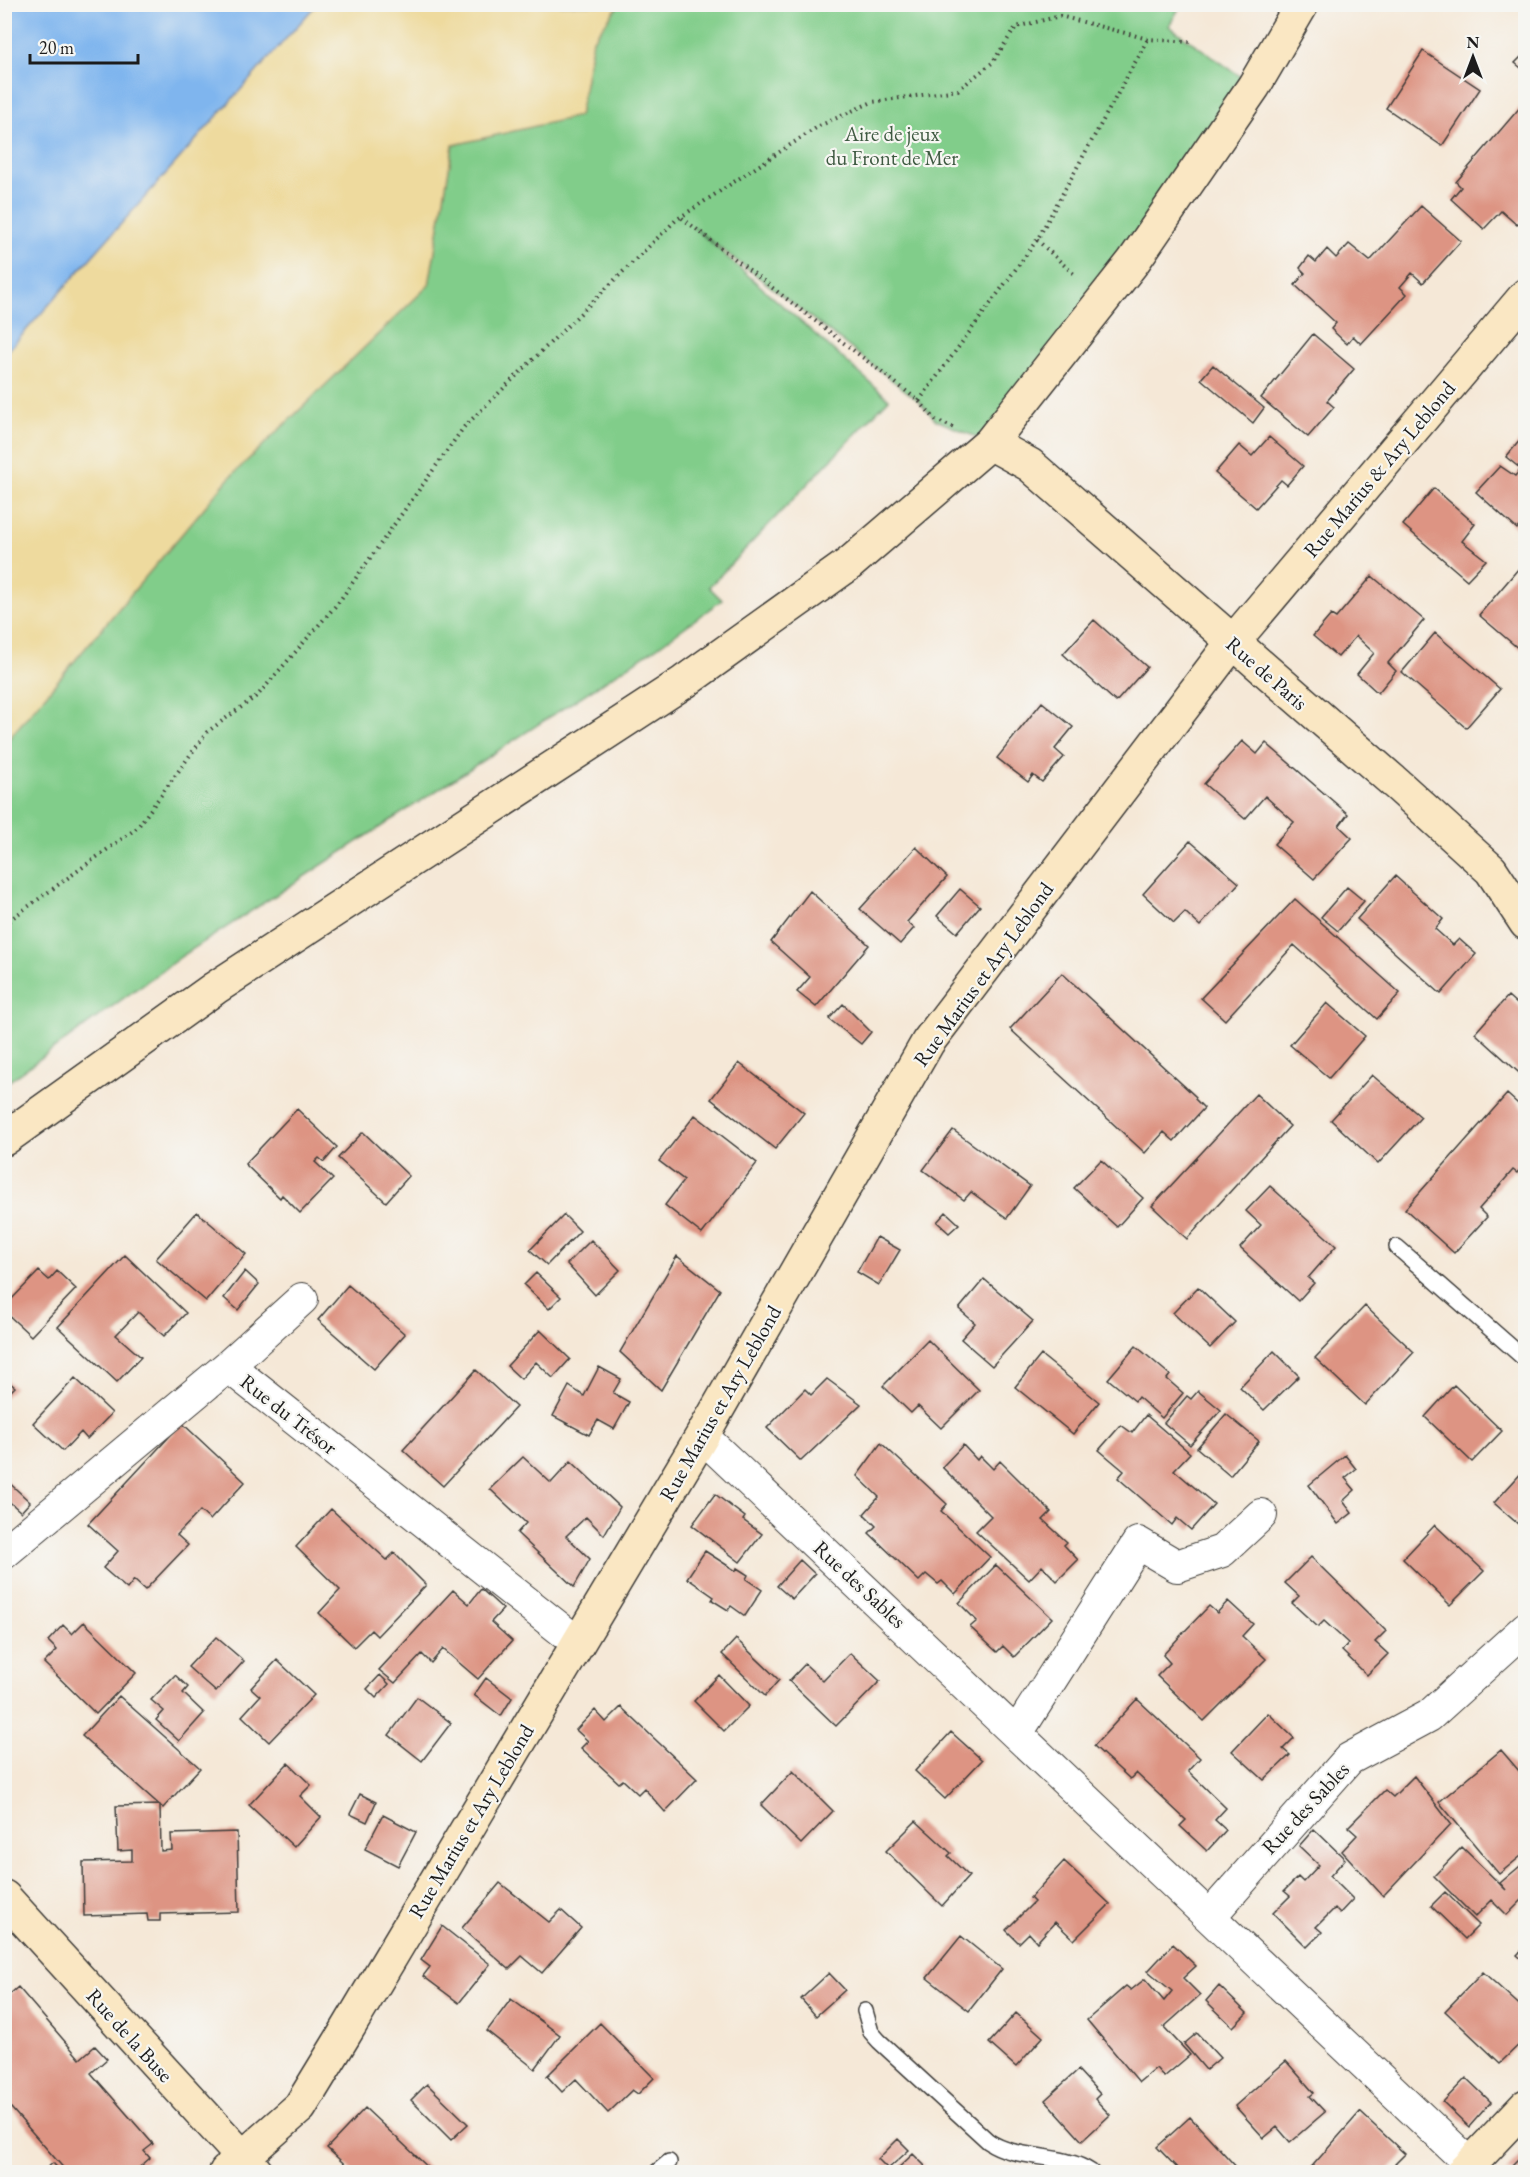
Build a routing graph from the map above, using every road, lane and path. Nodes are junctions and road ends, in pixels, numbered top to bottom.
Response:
1 (1302, 4) edge
2 (1148, 39) junction
3 (1191, 42) dead end
4 (682, 219) dead end
5 (1037, 240) junction
6 (1526, 295) edge
7 (1103, 300) junction
8 (919, 401) junction
9 (936, 420) dead end
10 (990, 443) junction
11 (1232, 643) junction
12 (1526, 923) edge
13 (4, 924) edge
14 (4, 1139) edge
15 (1397, 1247) dead end
16 (302, 1299) dead end
17 (1526, 1360) edge
18 (228, 1366) junction
19 (702, 1436) junction
20 (1261, 1515) dead end
21 (4, 1553) edge
22 (1525, 1614) edge
23 (578, 1643) junction
24 (1017, 1733) junction
25 (4, 1896) edge
26 (1210, 1915) junction
27 (865, 2011) dead end
28 (1526, 2106) edge
29 (669, 2162) dead end
30 (241, 2168) edge
31 (1466, 2168) edge
32 (657, 2172) edge
33 (1090, 2172) edge

1 - 7 street
2 - 3 path
2 - 5 path
2 - 13 path
4 - 8 path
5 - 7 path
5 - 8 path
6 - 11 street, Rue Marius & Ary Leblond
7 - 10 street
8 - 9 path
10 - 11 street, Rue de Paris
10 - 14 street
11 - 12 street, Rue de Paris
11 - 19 street, Rue Marius et Ary Leblond
15 - 17 lane
16 - 18 street
18 - 21 street, Rue du Trésor
18 - 23 street, Rue du Trésor
19 - 23 street, Rue Marius et Ary Leblond
19 - 24 street, Rue des Sables
20 - 24 street
22 - 26 street, Rue des Sables
23 - 30 street, Rue Marius et Ary Leblond
24 - 26 street, Rue des Sables
25 - 30 street, Rue de la Buse
26 - 31 street, Rue des Sables
27 - 33 lane
28 - 31 street
29 - 32 lane

